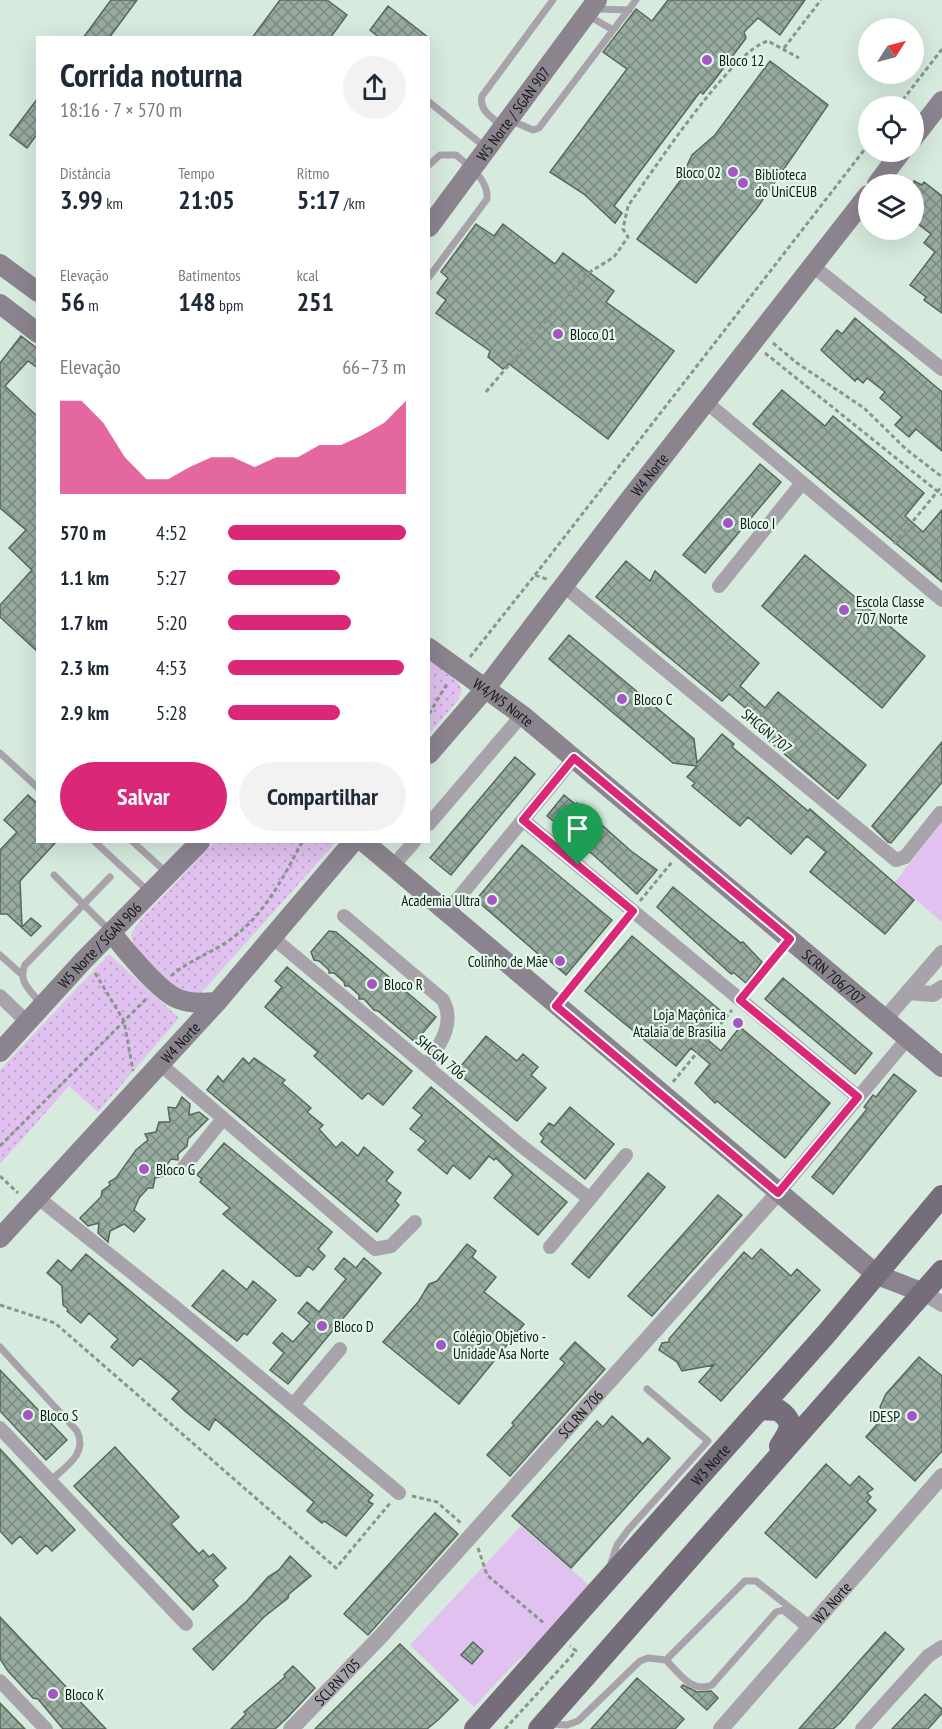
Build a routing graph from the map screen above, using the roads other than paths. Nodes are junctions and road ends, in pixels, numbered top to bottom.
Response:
1 (554, 0) edge
2 (636, 0) edge
3 (592, 8) edge
4 (629, 10) junction
5 (613, 30) junction
6 (942, 101) edge
7 (430, 103) edge
8 (507, 123) junction
9 (924, 124) edge
10 (487, 148) junction
11 (430, 164) edge
12 (472, 169) junction
13 (858, 208) edge
14 (430, 226) edge
15 (0, 264) edge
16 (814, 267) junction
17 (430, 277) edge
18 (36, 291) edge
19 (0, 304) edge
20 (36, 331) edge
21 (942, 369) edge
22 (706, 402) junction
23 (802, 483) junction
24 (564, 586) junction
25 (719, 586) dead end
26 (942, 600) edge
27 (430, 649) edge
28 (485, 689) junction
29 (522, 715) junction
30 (0, 753) edge
31 (430, 753) edge
32 (574, 758) junction
33 (36, 786) edge
34 (940, 813) edge
35 (523, 820) junction
36 (430, 823) edge
37 (96, 843) edge
38 (134, 843) edge
39 (199, 843) edge
40 (352, 843) edge
41 (365, 843) edge
42 (413, 843) edge
43 (392, 867) junction
44 (168, 874) junction
45 (54, 875) dead end
46 (110, 877) dead end
47 (150, 893) junction
48 (83, 905) junction
49 (446, 913) junction
50 (344, 916) dead end
51 (111, 932) junction
52 (272, 937) junction
53 (942, 953) edge
54 (0, 955) edge
55 (20, 974) junction
56 (942, 988) edge
57 (908, 992) junction
58 (0, 996) edge
59 (217, 1002) junction
60 (42, 1006) junction
61 (885, 1019) junction
62 (27, 1022) junction
63 (908, 1038) junction
64 (0, 1052) edge
65 (160, 1064) junction
66 (426, 1066) junction
67 (942, 1067) edge
68 (858, 1097) junction
69 (222, 1120) junction
70 (626, 1155) dead end
71 (184, 1167) dead end
72 (778, 1193) junction
73 (942, 1196) edge
74 (590, 1199) junction
75 (34, 1201) junction
76 (415, 1222) dead end
77 (0, 1238) edge
78 (550, 1247) dead end
79 (942, 1271) edge
80 (877, 1275) junction
81 (933, 1299) edge
82 (0, 1347) edge
83 (340, 1349) dead end
84 (647, 1389) dead end
85 (293, 1405) junction
86 (760, 1409) junction
87 (0, 1428) edge
88 (761, 1475) junction
89 (942, 1476) edge
90 (50, 1480) junction
91 (399, 1493) road end
92 (603, 1585) junction
93 (186, 1624) dead end
94 (809, 1627) junction
95 (382, 1635) joint
96 (942, 1647) edge
97 (666, 1660) junction
98 (0, 1681) edge
99 (541, 1726) edge
100 (46, 1729) edge
101 (291, 1729) edge
102 (475, 1729) edge
103 (721, 1729) edge
104 (862, 1729) edge

1 - 8 lane
2 - 4 lane
3 - 4 lane
3 - 5 lane
3 - 8 main road, W5 Norte / SGAN 907
4 - 5 lane
5 - 8 lane
6 - 9 main road
7 - 10 lane
8 - 10 main road, W5 Norte / SGAN 907
10 - 12 main road, W5 Norte / SGAN 907
11 - 12 lane
12 - 14 main road, W5 Norte / SGAN 907
12 - 17 lane
13 - 16 main road, W4 Norte
15 - 18 main road
16 - 21 street
16 - 22 main road, W4 Norte
19 - 20 main road
22 - 23 street
22 - 24 main road, W4 Norte
23 - 25 street
23 - 26 street
24 - 28 main road, W4 Norte
24 - 34 street, SHCGN 707
27 - 28 main road, W4/W5 Norte
28 - 29 main road, W4/W5 Norte
28 - 31 main road, W4 Norte
29 - 32 main road, W4/W5 Norte
29 - 36 street
30 - 33 lane
32 - 35 street
32 - 61 main road, SCRN 706/707
35 - 49 street
35 - 68 street
37 - 47 lane
38 - 44 lane
39 - 44 main road, W5 Norte / SGAN 906
40 - 52 main road, W4 Norte
41 - 43 main road
42 - 43 street
43 - 49 main road
44 - 47 main road, W5 Norte / SGAN 906
45 - 48 lane
46 - 48 lane
47 - 51 main road, W5 Norte / SGAN 906
48 - 51 lane
48 - 55 lane
49 - 72 main road
50 - 66 street
51 - 59 main road
51 - 60 main road, W5 Norte / SGAN 906
52 - 59 main road, W4 Norte
52 - 66 street, SHCGN 706
53 - 57 street
54 - 55 lane
55 - 60 lane
56 - 57 street
57 - 61 street
58 - 62 street
59 - 65 main road, W4 Norte
60 - 62 main road, W5 Norte / SGAN 906
61 - 63 main road, SCRN 706/707
62 - 64 main road, W5 Norte / SGAN 906
63 - 67 main road, SCRN 706/707
63 - 68 street
65 - 69 street
65 - 75 main road, W4 Norte
66 - 74 street, SHCGN 706
68 - 72 street
69 - 71 street
69 - 76 street
70 - 74 street
72 - 80 main road
72 - 95 street, SCLRN 706
73 - 80 main road, W3 Norte
74 - 78 street
75 - 77 main road, W4 Norte
75 - 85 street
79 - 81 main road
80 - 81 main road
80 - 86 main road, W3 Norte
81 - 88 main road
82 - 90 lane
83 - 85 street
84 - 92 lane
85 - 91 street
86 - 88 main road
86 - 92 main road, W3 Norte
87 - 90 street
88 - 99 main road
89 - 94 street, W2 Norte
90 - 93 street
92 - 102 main road, W3 Norte
94 - 97 lane
94 - 97 lane
94 - 103 street, W2 Norte
95 - 101 street, SCLRN 705
96 - 104 street
97 - 99 lane
98 - 100 street

